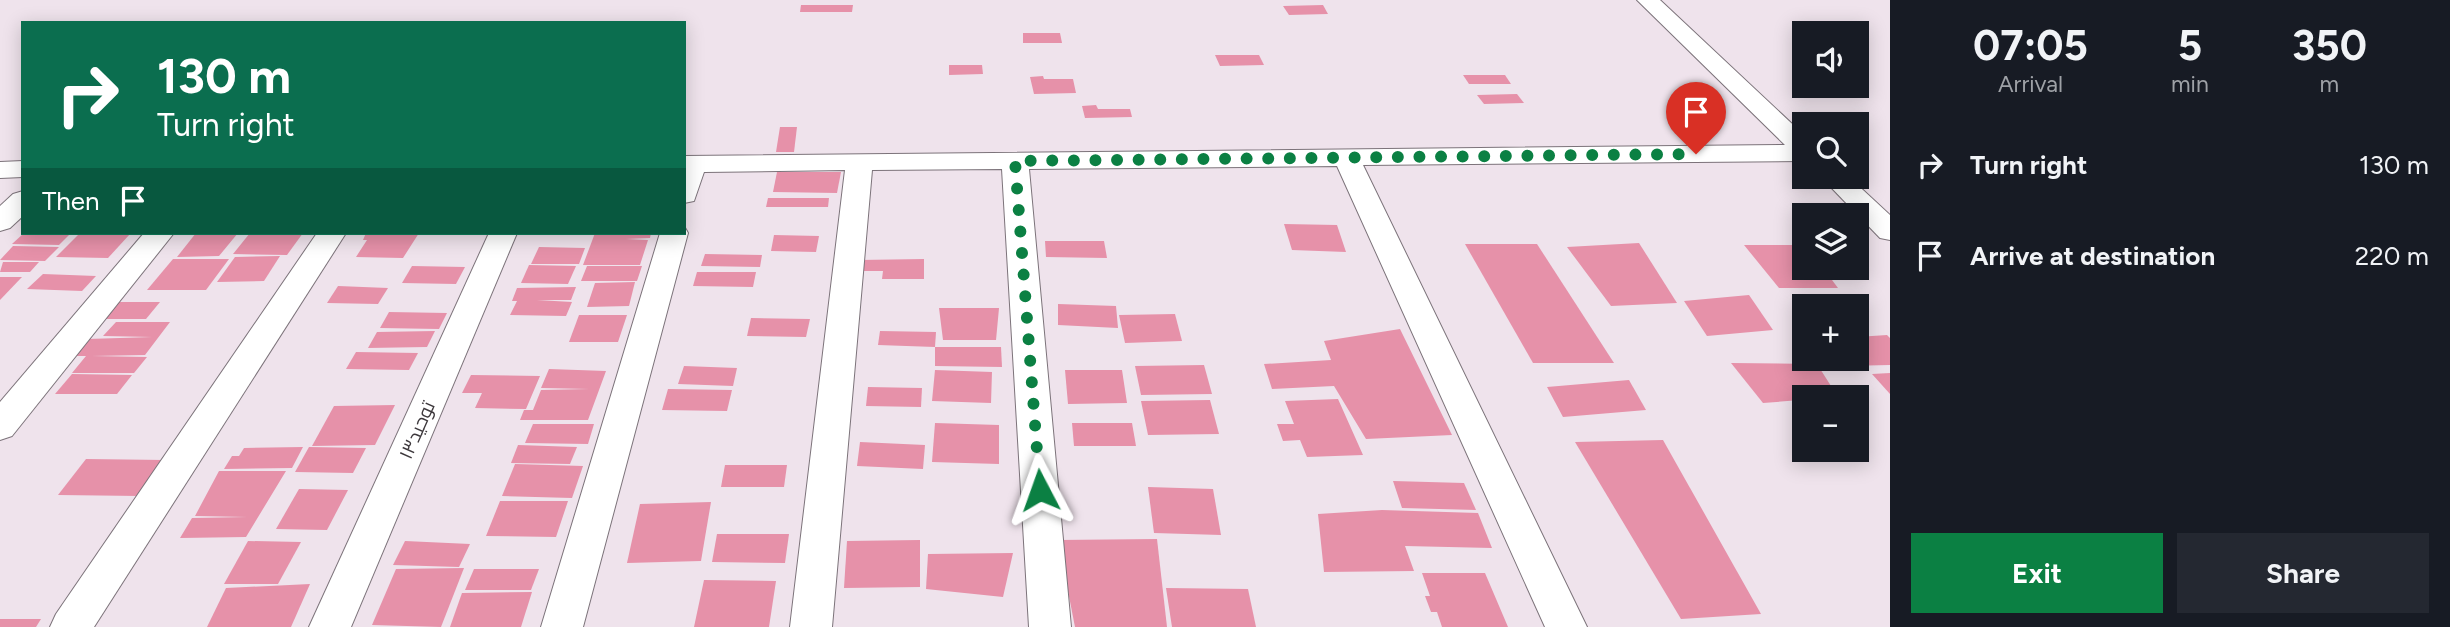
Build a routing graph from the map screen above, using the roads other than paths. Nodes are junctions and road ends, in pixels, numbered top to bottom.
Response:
1 (1648, 0) edge
2 (1792, 139) edge
3 (1792, 151) edge
4 (1346, 157) junction
5 (1015, 161) junction
6 (859, 162) junction
7 (689, 164) edge
8 (21, 169) edge
9 (0, 170) edge
10 (686, 183) edge
11 (1847, 189) edge
12 (21, 202) edge
13 (0, 222) edge
14 (1890, 230) edge
15 (158, 235) edge
16 (331, 235) edge
17 (502, 235) edge
18 (673, 235) edge
19 (0, 426) edge
20 (71, 627) edge
21 (330, 627) edge
22 (562, 627) edge
23 (811, 627) edge
24 (1050, 627) edge
25 (1566, 627) edge

1 - 2 street
3 - 4 street
4 - 5 street
4 - 25 street
5 - 6 street
5 - 24 street
6 - 7 street
6 - 23 street
7 - 10 street
8 - 9 street
11 - 14 street
12 - 13 street
15 - 19 street
16 - 20 street
17 - 21 street, توحید۱۳
18 - 22 street

